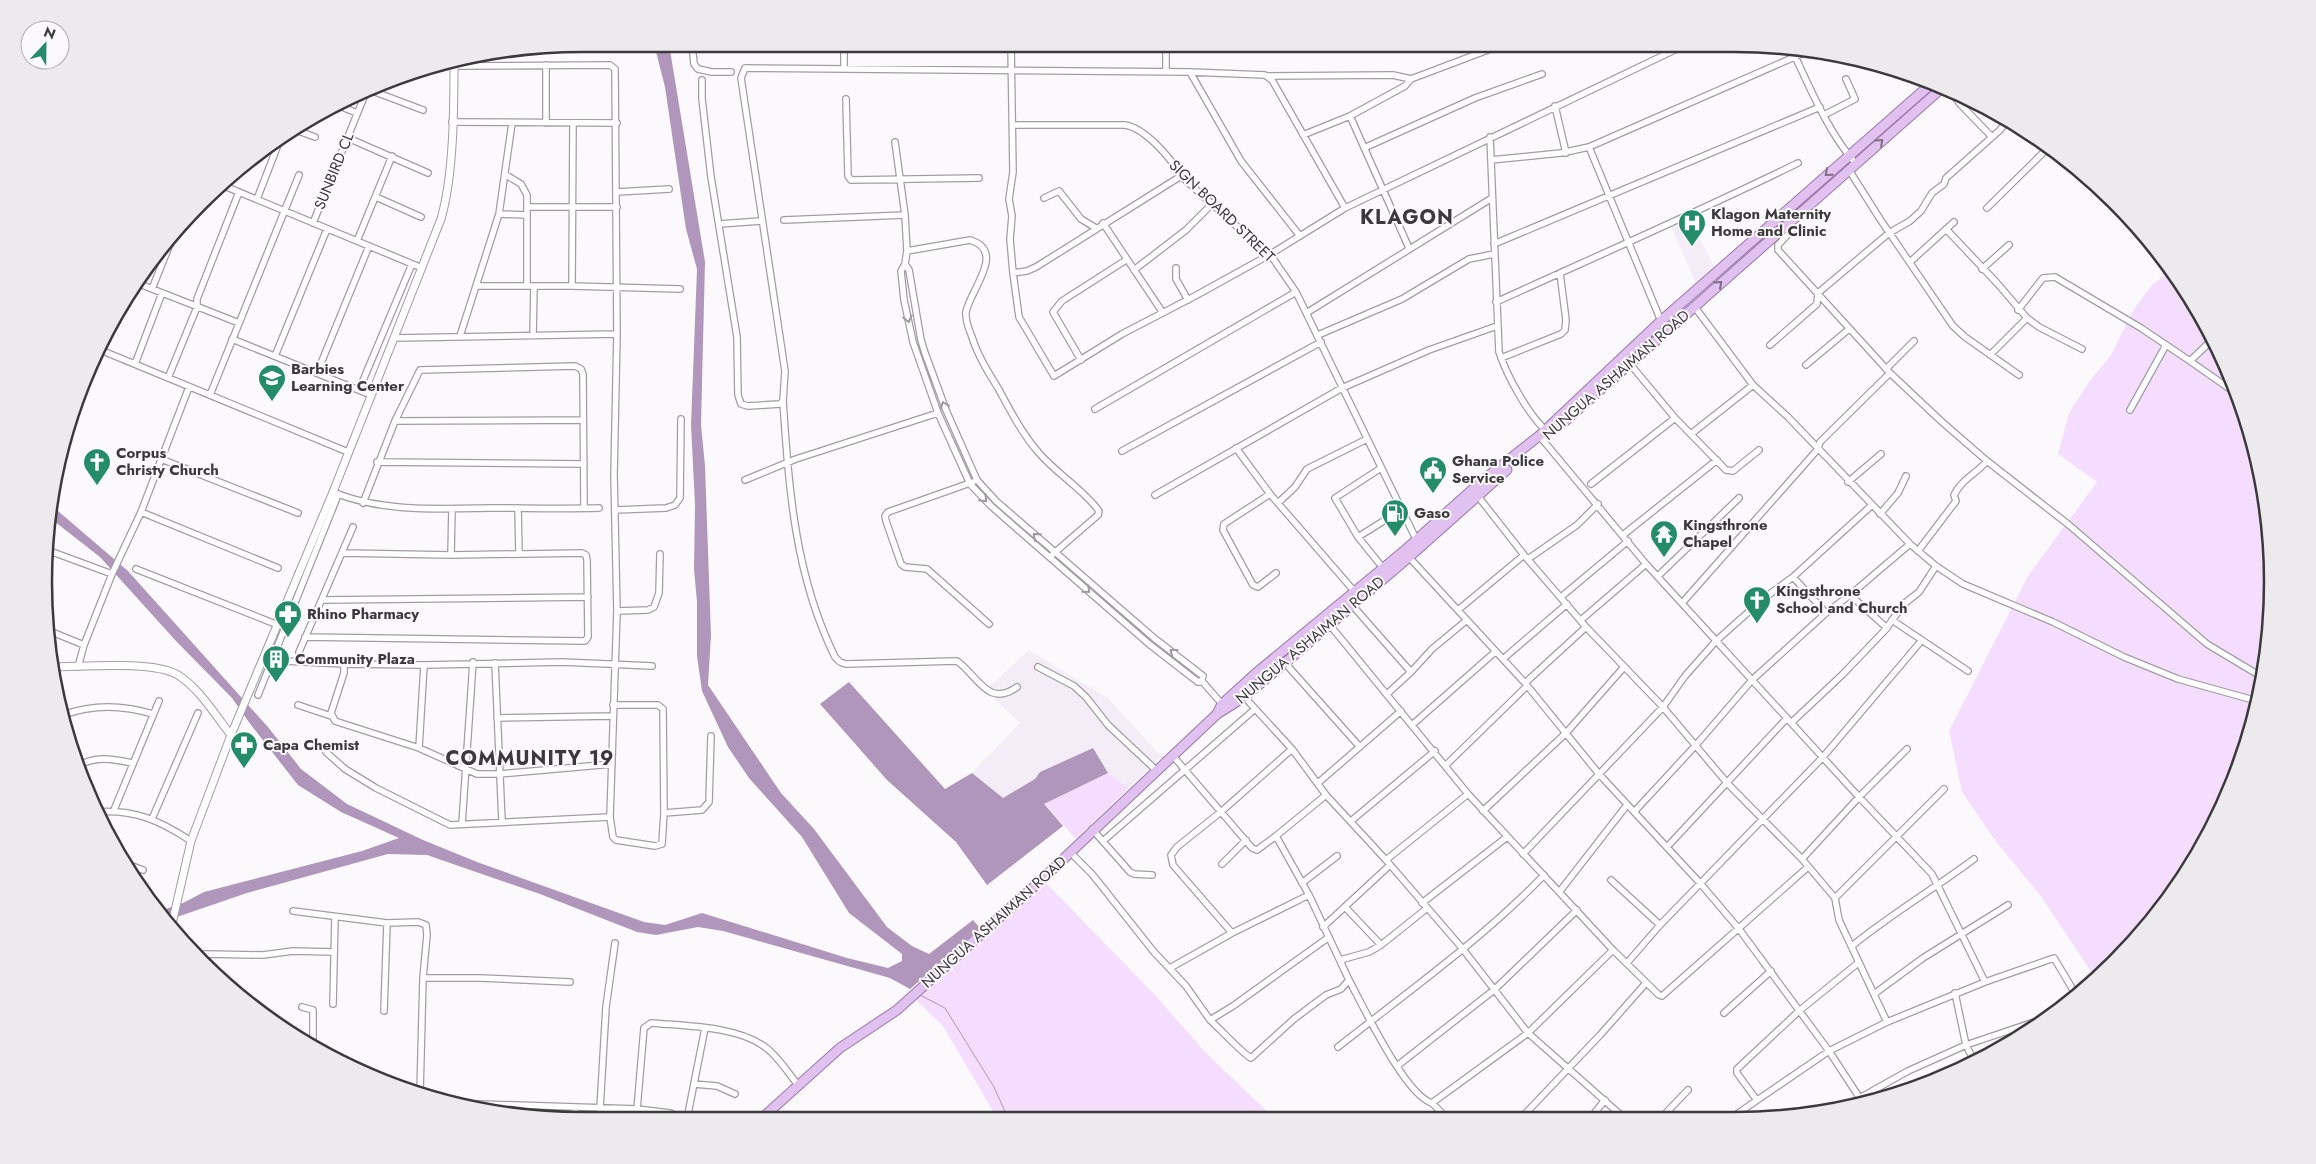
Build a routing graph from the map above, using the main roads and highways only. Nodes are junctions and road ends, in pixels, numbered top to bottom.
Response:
1 (1925, 89) edge
2 (1937, 93) edge
3 (1546, 434) junction
4 (1419, 543) junction
5 (1406, 554) junction
6 (1241, 693) junction
7 (1217, 714) junction
8 (768, 1112) edge

1 -> 3 main road, NUNGUA ASHAIMAN ROAD
3 -> 2 main road, NUNGUA ASHAIMAN ROAD
3 - 4 main road, NUNGUA ASHAIMAN ROAD
3 - 4 main road, NUNGUA ASHAIMAN ROAD
4 - 5 main road, NUNGUA ASHAIMAN ROAD
5 - 6 main road, NUNGUA ASHAIMAN ROAD
5 - 6 main road, NUNGUA ASHAIMAN ROAD
6 - 7 main road, NUNGUA ASHAIMAN ROAD
6 - 7 main road, NUNGUA ASHAIMAN ROAD
7 - 8 main road, NUNGUA ASHAIMAN ROAD

